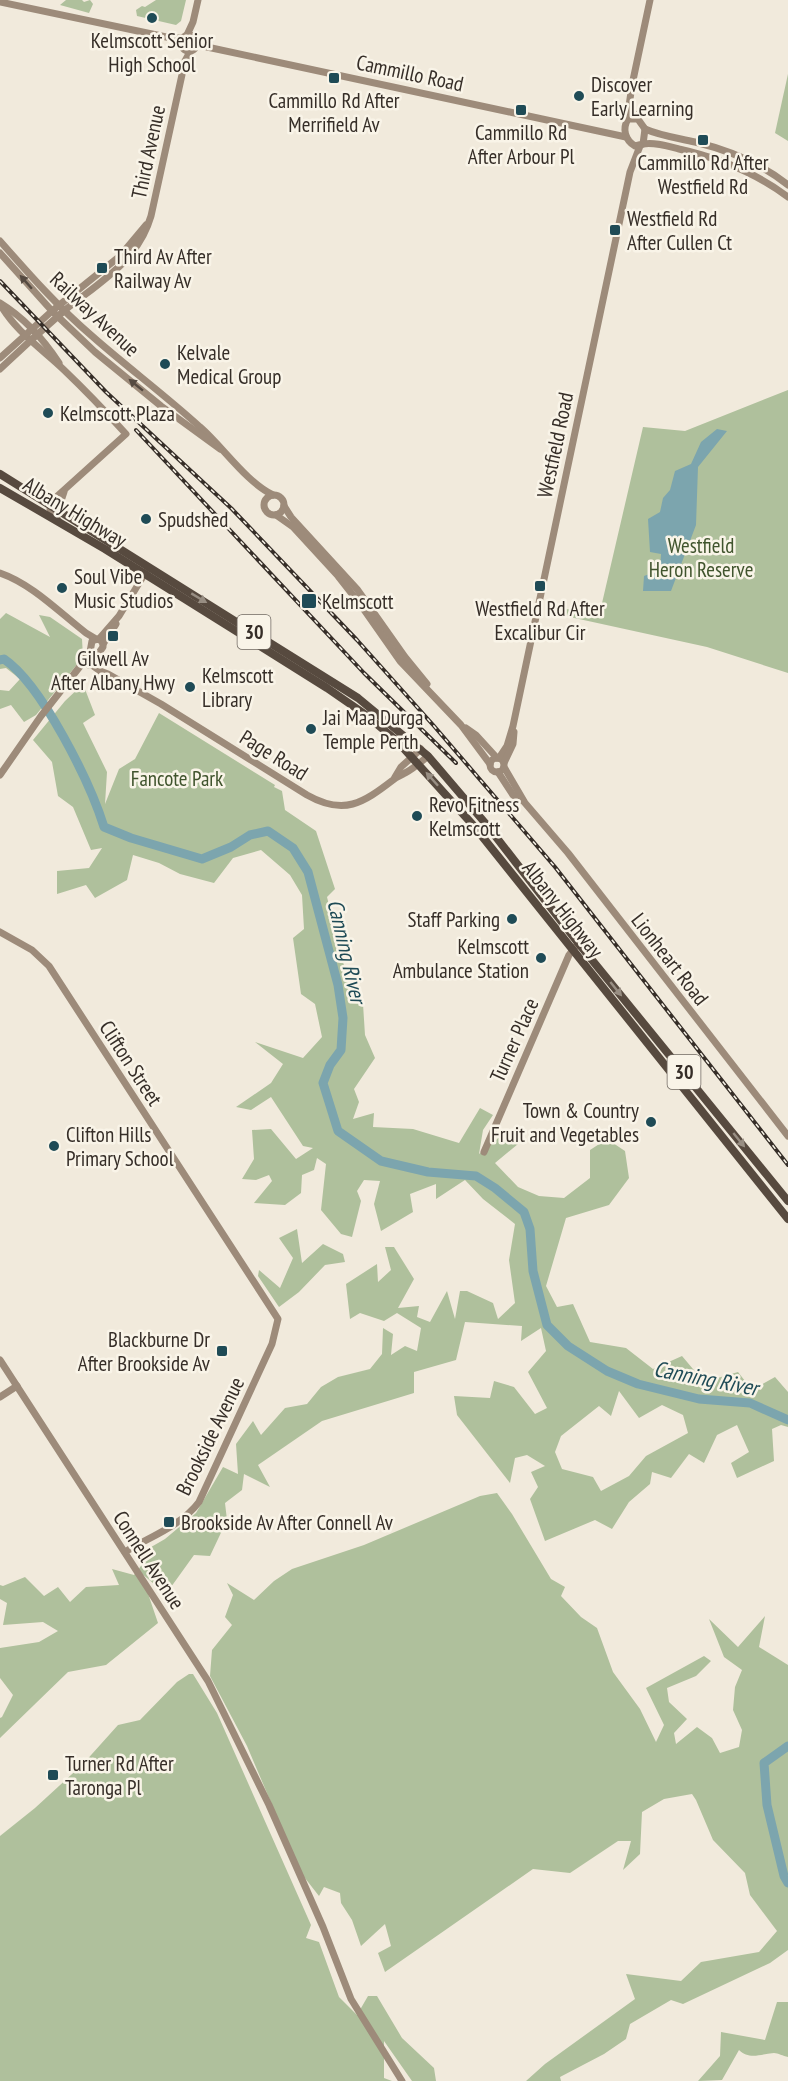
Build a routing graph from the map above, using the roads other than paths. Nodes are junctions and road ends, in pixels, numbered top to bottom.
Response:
1 (198, 0) edge
2 (650, 0) edge
3 (0, 2) edge
4 (189, 43) junction
5 (630, 108) junction
6 (637, 119) junction
7 (626, 124) junction
8 (645, 129) junction
9 (606, 131) junction
10 (626, 137) junction
11 (638, 145) junction
12 (788, 185) edge
13 (788, 197) edge
14 (0, 241) edge
15 (0, 253) edge
16 (0, 303) edge
17 (62, 308) junction
18 (55, 314) junction
19 (31, 335) junction
20 (0, 358) edge
21 (0, 369) edge
22 (227, 453) junction
23 (0, 474) edge
24 (255, 483) junction
25 (0, 488) edge
26 (64, 492) junction
27 (273, 495) junction
28 (265, 504) junction
29 (51, 505) junction
30 (284, 506) junction
31 (62, 512) junction
32 (276, 514) junction
33 (59, 522) junction
34 (146, 571) junction
35 (0, 573) edge
36 (377, 618) junction
37 (97, 641) junction
38 (388, 646) junction
39 (91, 663) junction
40 (303, 668) junction
41 (441, 703) junction
42 (461, 725) junction
43 (424, 753) junction
44 (416, 760) junction
45 (490, 764) junction
46 (500, 764) junction
47 (0, 775) edge
48 (0, 932) edge
49 (579, 944) junction
50 (572, 950) junction
51 (693, 1083) junction
52 (684, 1091) junction
53 (788, 1136) edge
54 (484, 1152) dead end
55 (788, 1201) edge
56 (788, 1219) edge
57 (278, 1319) joint
58 (0, 1360) edge
59 (17, 1386) junction
60 (0, 1397) edge
61 (126, 1555) junction
62 (402, 2081) edge

1 - 4 main road
2 - 5 main road
3 - 4 main road
4 - 9 main road, Cammillo Road
4 - 17 main road, Third Avenue
5 - 6 main road
5 - 7 main road
6 - 7 main road, Cammillo Road
6 - 8 main road
7 - 9 main road, Cammillo Road
7 - 10 main road
8 - 11 main road, Westfield Road
8 - 12 main road
9 - 10 main road, Cammillo Road
10 - 11 main road
11 - 13 main road
11 - 46 main road, Westfield Road
14 - 17 main road, Railway Avenue
18 -> 15 main road, Railway Avenue
16 - 19 main road
17 - 18 main road, Third Avenue
17 - 22 main road, Railway Avenue
18 - 19 main road, Third Avenue
22 -> 18 main road, Railway Avenue
19 - 20 main road
19 - 21 main road
19 - 26 main road
22 - 24 main road, Railway Avenue
23 - 29 highway, Albany Highway / 30
24 - 27 main road, Railway Avenue
24 - 28 main road, Railway Avenue
25 - 33 highway, Albany Highway / 30
26 - 29 main road
26 - 31 main road
27 - 28 main road
27 - 30 main road, Railway Avenue
28 - 32 main road, Railway Avenue
29 - 31 highway, Albany Highway / 30
29 - 33 main road
30 - 32 main road
30 - 36 main road, Railway Avenue
31 - 34 highway, Albany Highway / 30
32 - 38 main road, Railway Avenue
33 - 34 highway, Albany Highway / 30
34 - 37 main road
34 - 40 highway, Albany Highway / 30
35 - 37 main road
36 - 38 main road
36 - 41 main road, Railway Avenue
37 - 39 main road
37 - 39 main road
38 - 41 main road, Railway Avenue
39 - 44 main road, Page Road
39 - 47 main road
40 - 43 highway, Albany Highway / 30
40 - 44 highway, Albany Highway / 30
41 - 42 main road, Railway Avenue
42 - 45 main road, Railway Avenue
42 - 46 main road, Railway Avenue
43 - 44 main road, Page Road
43 - 49 highway, Albany Highway / 30
50 -> 44 highway, Albany Highway / 30
45 - 46 main road
45 - 46 main road, Railway Avenue
46 - 53 main road, Lionheart Road
48 - 57 main road, Clifton Street
49 - 50 main road, Turner Place
49 -> 51 highway, Albany Highway / 30
50 - 52 highway, Albany Highway / 30
50 - 54 main road, Turner Place
51 - 52 highway
51 -> 55 highway, Albany Highway / 30
52 - 56 highway, Albany Highway / 30
57 - 61 main road, Brookside Avenue
58 - 59 main road, Connell Avenue
59 - 60 main road
59 - 61 main road, Connell Avenue
61 - 62 main road, Connell Avenue

